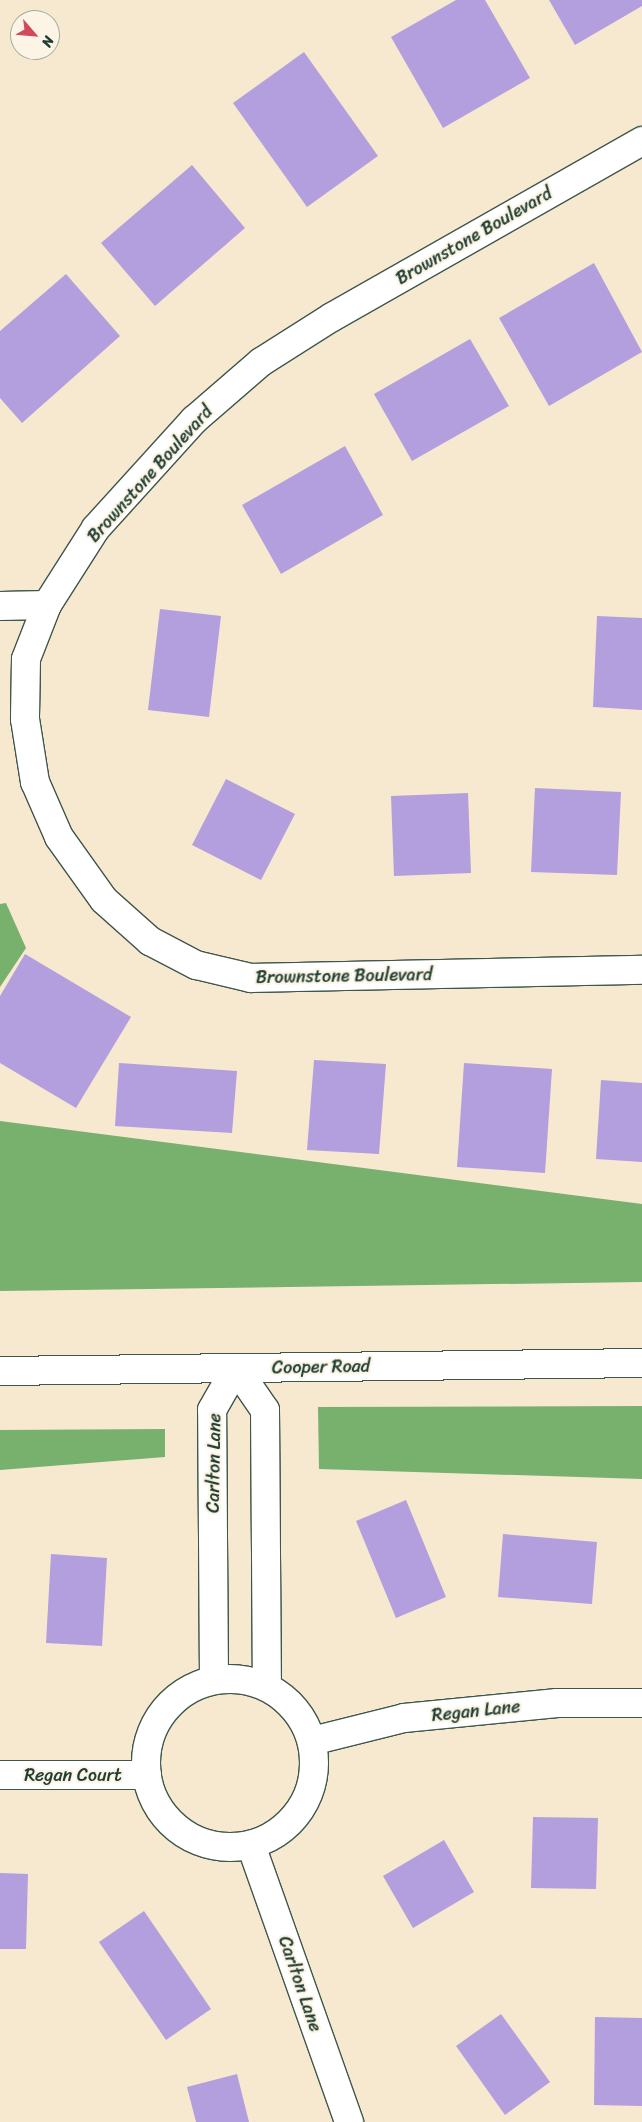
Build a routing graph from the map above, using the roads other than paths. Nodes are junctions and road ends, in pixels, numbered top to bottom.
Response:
1 (642, 141) edge
2 (47, 605) junction
3 (0, 606) edge
4 (642, 970) edge
5 (642, 1363) edge
6 (236, 1368) junction
7 (0, 1371) edge
8 (214, 1680) junction
9 (267, 1687) junction
10 (642, 1703) edge
11 (312, 1741) junction
12 (146, 1775) junction
13 (0, 1776) edge
14 (251, 1845) junction
15 (348, 2122) edge

1 - 2 street, Brownstone Boulevard
2 - 3 street
2 - 4 street, Brownstone Boulevard
5 - 6 street, Cooper Road
6 - 7 street, Cooper Road
6 - 8 street, Carlton Lane
6 - 9 street
8 - 9 street
8 - 12 street
9 - 11 street
10 - 11 street, Regan Lane
11 - 14 street
12 - 13 street, Regan Court
12 - 14 street
14 - 15 street, Carlton Lane

